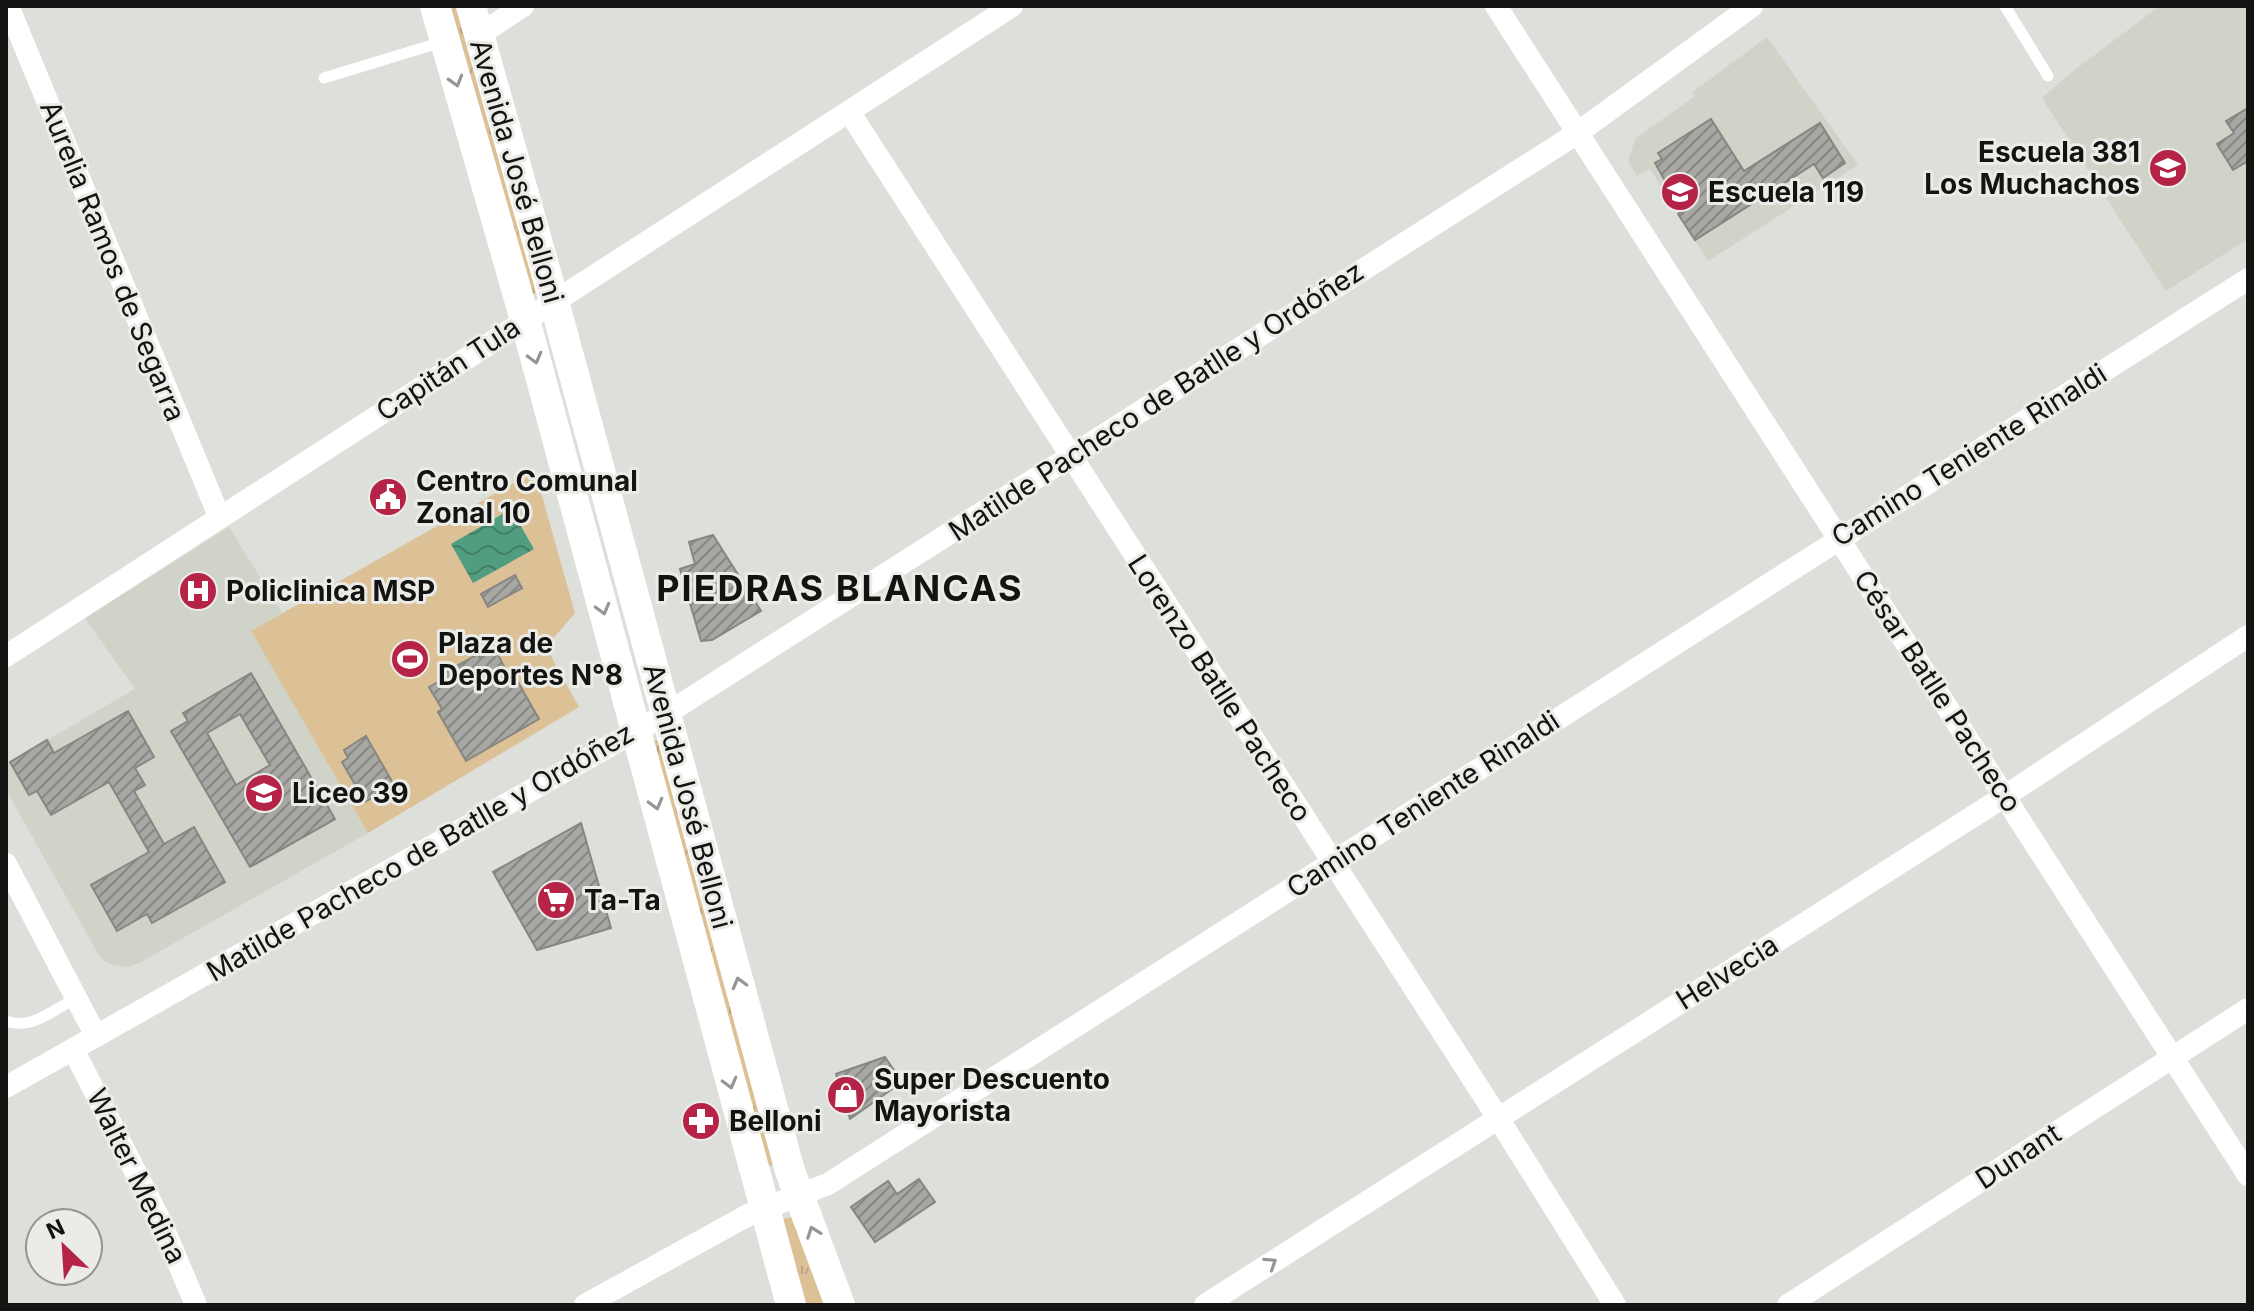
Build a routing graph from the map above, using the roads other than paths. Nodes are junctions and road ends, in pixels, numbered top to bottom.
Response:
1 (8, 6) edge
2 (435, 6) edge
3 (471, 6) edge
4 (523, 6) edge
5 (1012, 6) edge
6 (1496, 6) edge
7 (1752, 6) edge
8 (2005, 6) edge
9 (479, 35) junction
10 (445, 41) junction
11 (2048, 76) dead end
12 (324, 78) dead end
13 (850, 113) junction
14 (1576, 134) junction
15 (2248, 279) edge
16 (554, 301) junction
17 (525, 320) junction
18 (1071, 456) junction
19 (219, 516) junction
20 (1839, 538) junction
21 (2248, 636) edge
22 (6, 656) edge
23 (666, 714) junction
24 (635, 729) junction
25 (2005, 796) junction
26 (1333, 862) junction
27 (6, 864) edge
28 (76, 998) junction
29 (2248, 1009) edge
30 (6, 1021) edge
31 (96, 1036) junction
32 (73, 1049) junction
33 (2172, 1057) junction
34 (6, 1087) edge
35 (1498, 1118) junction
36 (2248, 1175) edge
37 (800, 1197) junction
38 (764, 1207) junction
39 (196, 1305) edge
40 (585, 1305) edge
41 (791, 1305) edge
42 (840, 1305) edge
43 (1205, 1305) edge
44 (1615, 1305) edge
45 (1788, 1305) edge

1 - 19 street, Aurelia Ramos de Segarra
2 - 10 main road, Avenida José Belloni
3 - 9 main road, Avenida José Belloni
4 - 9 street
5 - 13 street, Capitán Tula
6 - 14 street, César Batlle Pacheco
7 - 14 street, Matilde Pacheco de Batlle y Ordóñez
8 - 11 lane
9 - 16 main road, Avenida José Belloni
10 - 12 lane
10 -> 17 main road, Avenida José Belloni
13 - 16 street, Capitán Tula
13 - 18 street, Lorenzo Batlle Pacheco
14 - 18 street, Matilde Pacheco de Batlle y Ordóñez
14 - 20 street, César Batlle Pacheco
15 - 20 street, Camino Teniente Rinaldi
16 - 17 street, Capitán Tula
16 - 23 main road, Avenida José Belloni
17 - 19 street, Capitán Tula
17 -> 24 main road, Avenida José Belloni
18 - 23 street, Matilde Pacheco de Batlle y Ordóñez
18 - 26 street, Lorenzo Batlle Pacheco
19 - 22 street, Capitán Tula
20 - 25 street, César Batlle Pacheco
20 - 26 street, Camino Teniente Rinaldi
21 - 25 street, Helvecia
23 - 24 street, Matilde Pacheco de Batlle y Ordóñez
37 -> 23 main road, Avenida José Belloni
24 - 31 street, Matilde Pacheco de Batlle y Ordóñez
24 -> 38 main road, Avenida José Belloni
25 - 33 street, César Batlle Pacheco
25 - 35 street, Helvecia
26 - 35 street, Lorenzo Batlle Pacheco
26 - 37 street, Camino Teniente Rinaldi
27 - 28 street
28 - 30 lane
28 - 31 street
29 - 33 street, Dunant
31 - 32 street, Matilde Pacheco de Batlle y Ordóñez
32 - 34 street, Matilde Pacheco de Batlle y Ordóñez
32 - 39 street, Walter Medina
33 - 36 street, César Batlle Pacheco
33 - 45 street, Dunant
43 -> 35 street, Helvecia
35 - 44 street, Lorenzo Batlle Pacheco
37 - 38 street, Camino Teniente Rinaldi
42 -> 37 main road, Avenida José Belloni
38 - 40 street, Camino Teniente Rinaldi
38 - 41 main road, Avenida José Belloni

